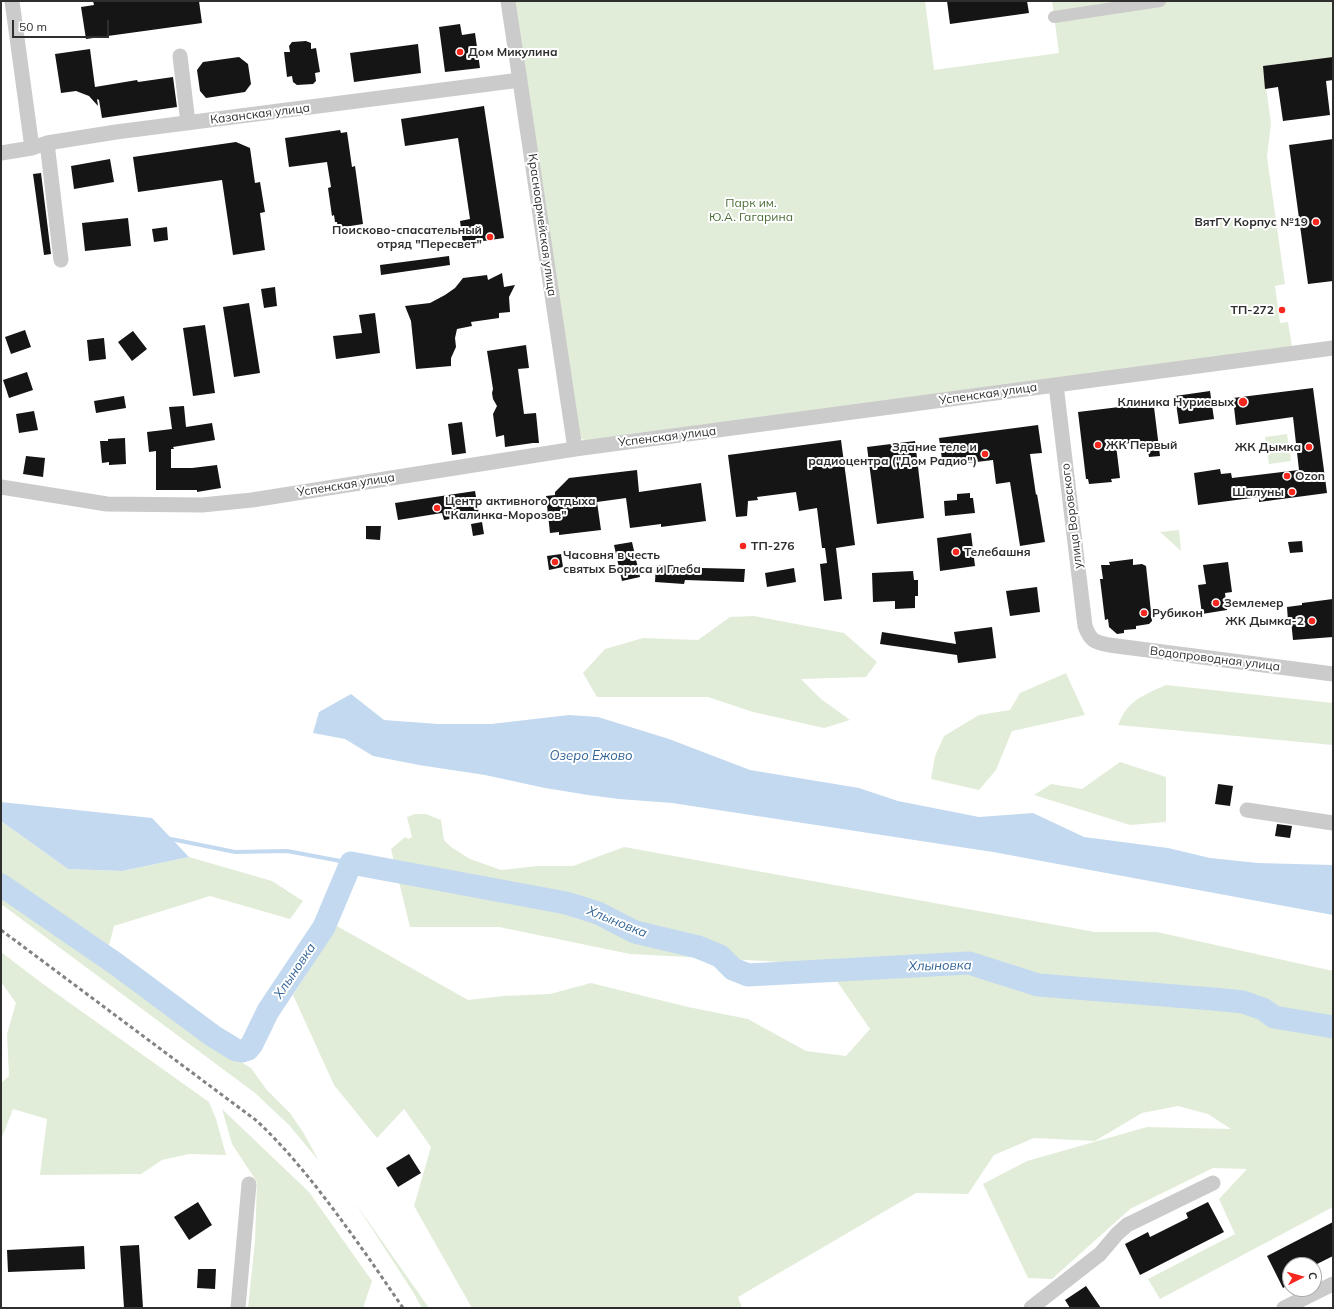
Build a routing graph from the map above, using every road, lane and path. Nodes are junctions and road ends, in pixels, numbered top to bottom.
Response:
1 (12, 1) edge
2 (508, 1) edge
3 (1160, 1) edge
4 (1054, 17) dead end
5 (180, 56) dead end
6 (520, 80) junction
7 (188, 123) junction
8 (47, 143) junction
9 (32, 148) junction
10 (1, 153) edge
11 (61, 260) dead end
12 (1333, 348) edge
13 (1056, 384) junction
14 (575, 449) junction
15 (1, 487) edge
16 (1096, 643) joint
17 (1333, 674) edge
18 (1247, 810) dead end
19 (1333, 823) edge
20 (249, 1184) dead end
21 (1213, 1184) dead end
22 (1333, 1284) edge
23 (238, 1308) edge
24 (1031, 1308) edge
25 (1284, 1308) edge

1 - 9 street
2 - 6 street, Красноармейская улица
3 - 4 street
5 - 7 street
6 - 7 street, Казанская улица
6 - 14 street, Красноармейская улица
7 - 8 street, Казанская улица
8 - 9 street, Казанская улица
8 - 11 street
9 - 10 street, Казанская улица
12 - 13 street, Успенская улица
13 - 14 street, Успенская улица
13 - 16 street, улица Воровского
14 - 15 street, Успенская улица
16 - 17 street, Водопроводная улица
18 - 19 street
20 - 23 street
21 - 24 street
22 - 25 street

